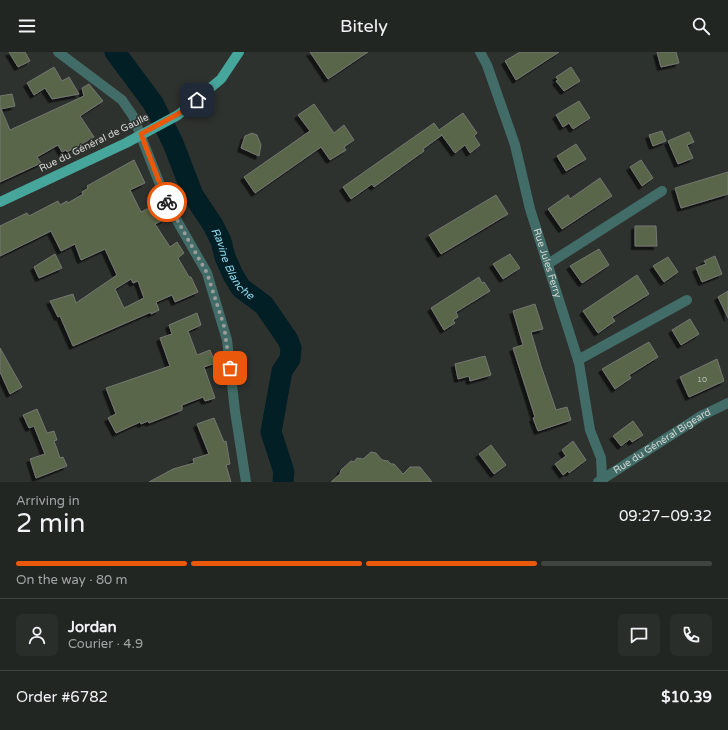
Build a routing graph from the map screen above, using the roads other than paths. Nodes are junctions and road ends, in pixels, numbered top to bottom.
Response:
1 (58, 52) edge
2 (232, 52) edge
3 (239, 52) edge
4 (480, 52) edge
5 (197, 100) junction
6 (145, 132) junction
7 (662, 191) dead end
8 (0, 202) edge
9 (548, 264) junction
10 (687, 300) dead end
11 (578, 360) junction
12 (728, 403) edge
13 (600, 480) edge
14 (246, 482) edge

1 - 6 street
2 - 5 main road, Rue du Général de Gaulle
3 - 5 main road, Rue du Général de Gaulle
4 - 9 street, Rue Jules Ferry
5 - 6 main road, Rue du Général de Gaulle
6 - 8 main road, Rue du Général de Gaulle
6 - 14 street
7 - 9 street
9 - 11 street, Rue Jules Ferry
10 - 11 street
11 - 13 street, Rue Jules Ferry
12 - 13 street, Rue du Général Bigeard

